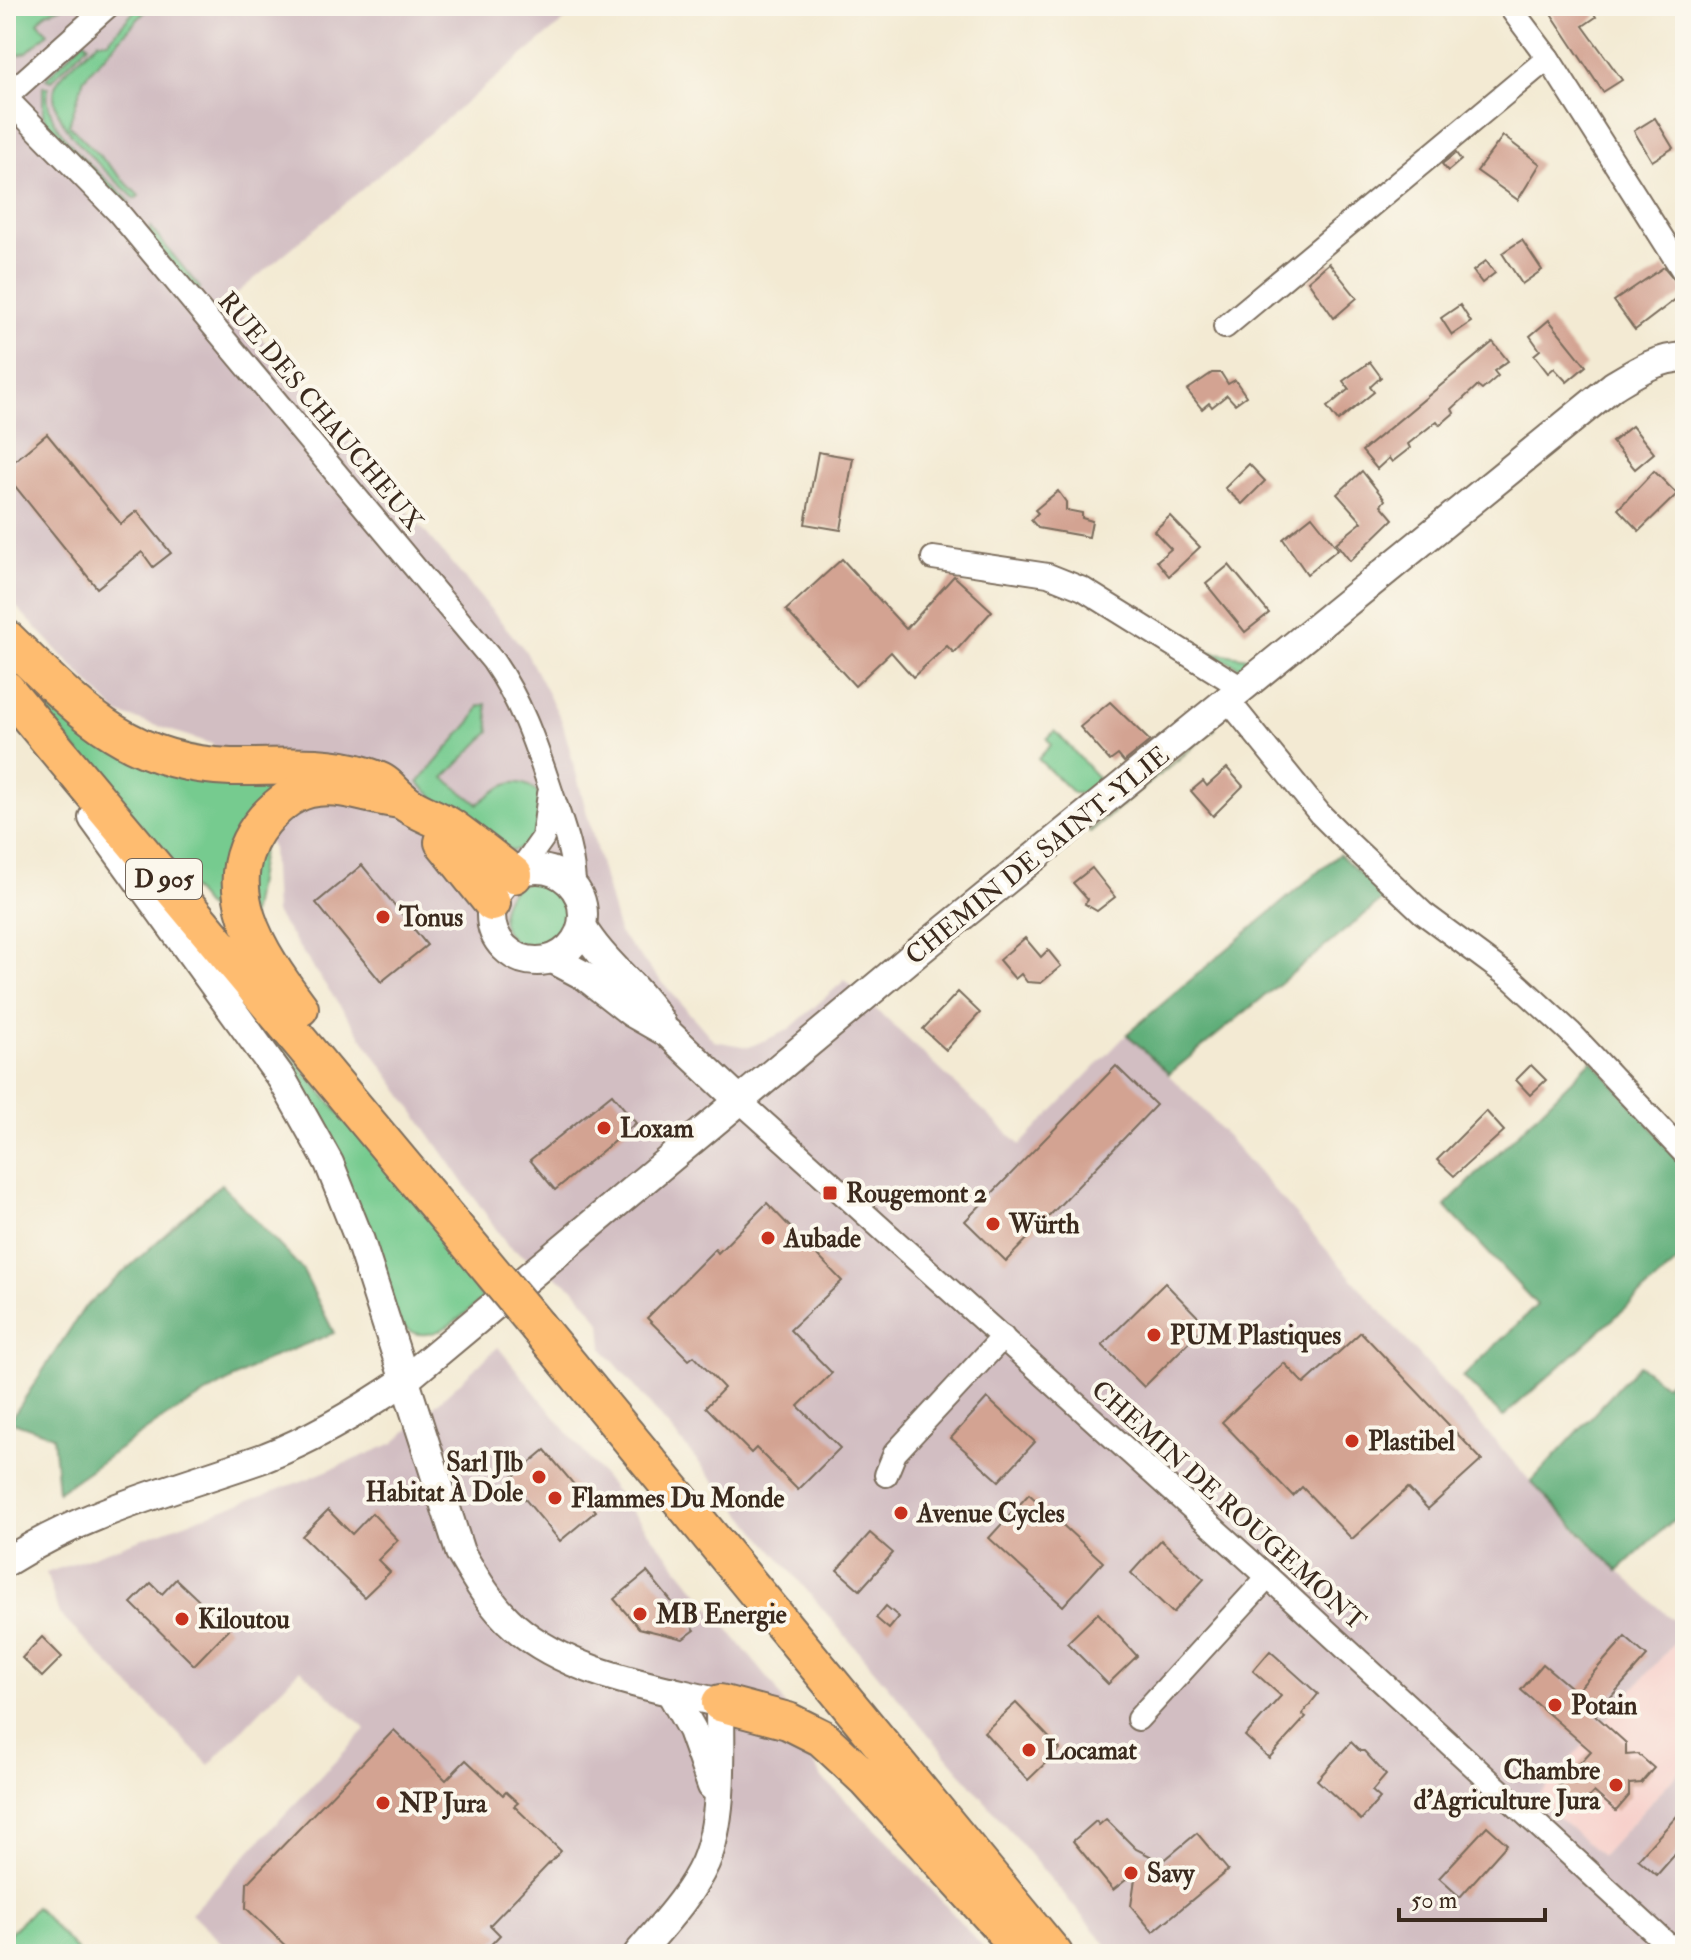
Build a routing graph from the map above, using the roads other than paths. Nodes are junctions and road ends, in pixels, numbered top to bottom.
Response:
1 (108, 6) edge
2 (1509, 6) edge
3 (1548, 58) junction
4 (6, 97) edge
5 (1685, 274) edge
6 (1225, 327) dead end
7 (1685, 357) edge
8 (933, 558) dead end
9 (6, 638) edge
10 (6, 689) edge
11 (1235, 694) junction
12 (6, 702) edge
13 (550, 789) junction
14 (413, 807) junction
15 (508, 883) junction
16 (574, 887) junction
17 (582, 927) junction
18 (553, 959) junction
19 (668, 1033) junction
20 (740, 1101) junction
21 (1685, 1154) edge
22 (457, 1230) junction
23 (1003, 1337) junction
24 (405, 1380) junction
25 (886, 1475) dead end
26 (6, 1562) edge
27 (1268, 1577) junction
28 (670, 1691) junction
29 (720, 1703) junction
30 (1138, 1719) dead end
31 (716, 1798) junction
32 (638, 1954) edge
33 (1025, 1954) edge
34 (1054, 1954) edge
35 (1678, 1954) edge

1 - 4 street, RUE DES CHAUCHEUX
2 - 3 street
3 - 5 street
3 - 6 street
4 - 13 street, RUE DES CHAUCHEUX
7 - 11 street, CHEMIN DE SAINT-YLIE
8 - 11 street
9 - 14 main road
10 - 22 main road, D 905
11 - 20 street, CHEMIN DE SAINT-YLIE
11 - 21 street
12 - 24 street
13 - 15 street, RUE DES CHAUCHEUX
13 - 16 street, RUE DES CHAUCHEUX
14 - 15 main road
14 - 22 main road
15 - 16 street
15 - 18 street
16 - 17 street
17 - 18 street
17 - 19 street
18 - 19 street
19 - 20 street
20 - 23 street, CHEMIN DE ROUGEMONT
20 - 24 street, CHEMIN DE SAINT-YLIE
22 - 34 main road, D 905, bridge
23 - 25 street
23 - 27 street, CHEMIN DE ROUGEMONT
24 - 26 street, CHEMIN DE SAINT-YLIE
24 - 28 street
27 - 30 street
27 - 35 street, CHEMIN DE ROUGEMONT
28 - 29 street
28 - 31 street
29 - 31 street
29 - 33 main road
31 - 32 street

